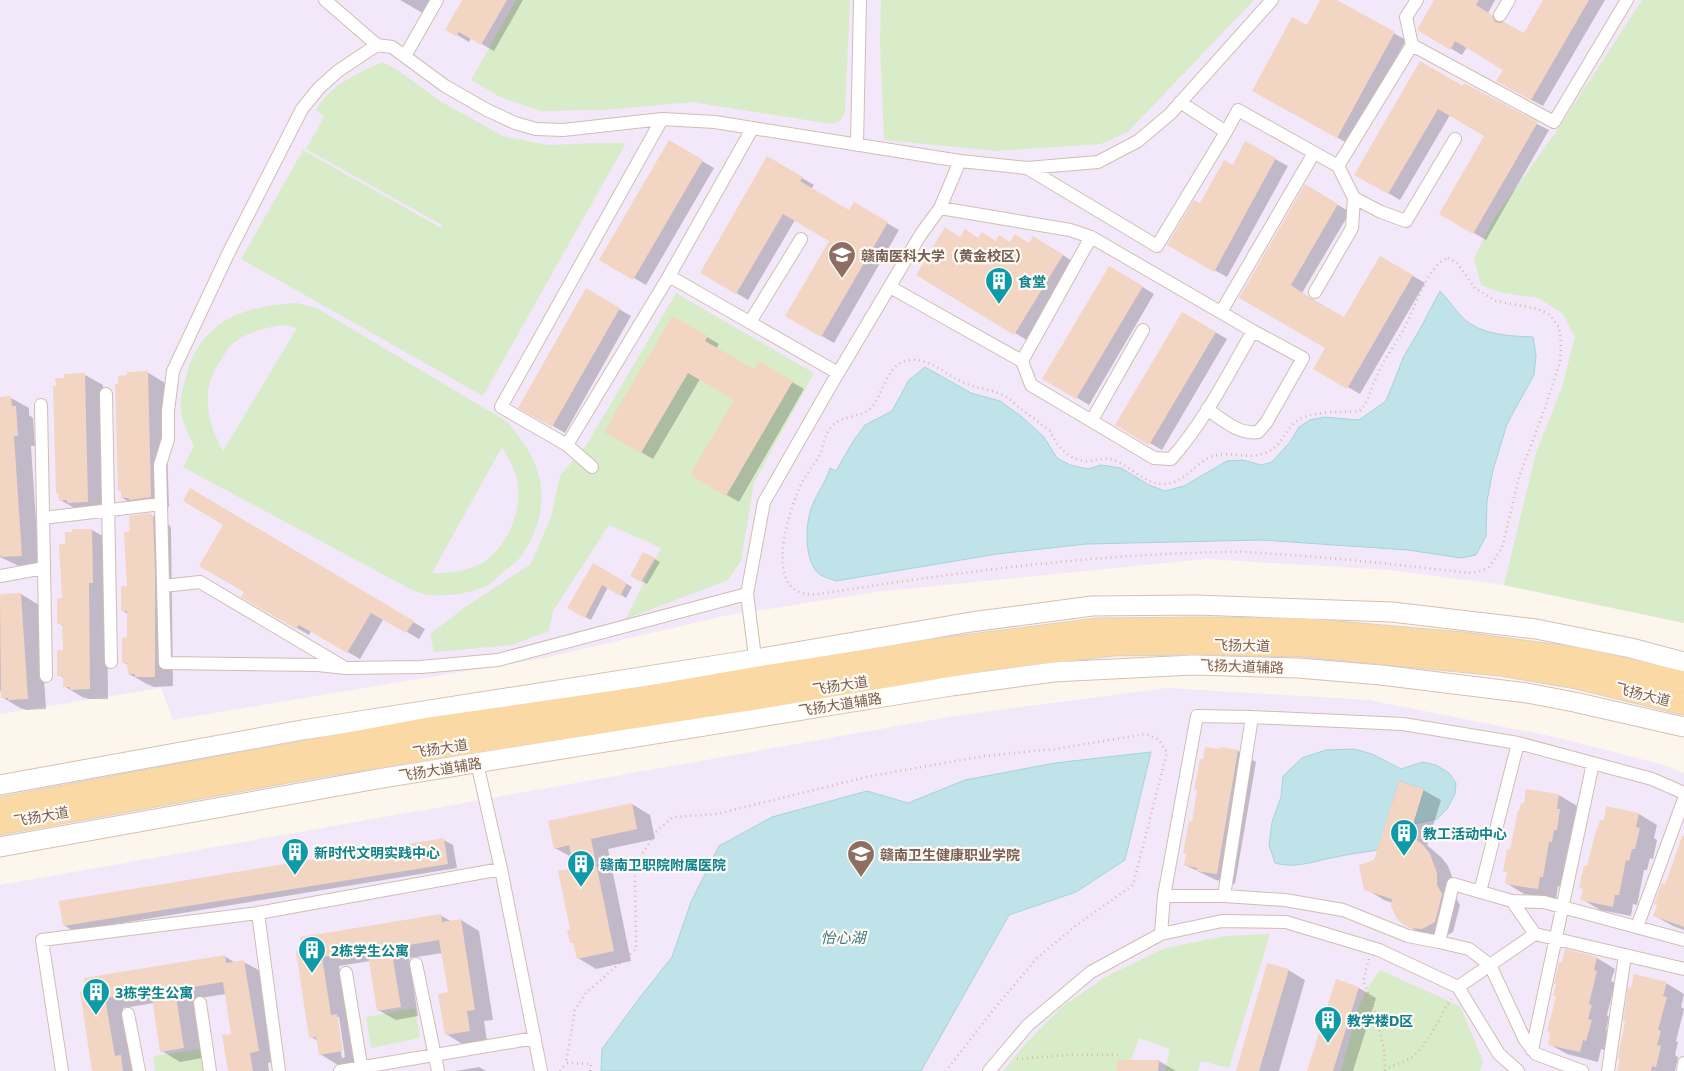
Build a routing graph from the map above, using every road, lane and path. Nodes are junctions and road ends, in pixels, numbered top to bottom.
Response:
1 (325, 0) edge
2 (437, 0) edge
3 (860, 0) edge
4 (1272, 0) edge
5 (1417, 0) edge
6 (1509, 0) edge
7 (1627, 0) edge
8 (1500, 16) dead end
9 (377, 45) junction
10 (1412, 45) junction
11 (406, 56) junction
12 (1180, 102) junction
13 (662, 119) junction
14 (752, 129) junction
15 (1226, 132) junction
16 (1455, 139) dead end
17 (857, 145) junction
18 (1314, 153) junction
19 (960, 161) junction
20 (1338, 166) junction
21 (1028, 168) junction
22 (1354, 198) junction
23 (940, 208) junction
24 (1091, 237) junction
25 (801, 239) dead end
26 (669, 276) junction
27 (890, 287) junction
28 (1315, 292) dead end
29 (1221, 312) junction
30 (750, 322) junction
31 (1143, 330) dead end
32 (1253, 331) junction
33 (1022, 361) junction
34 (838, 373) junction
35 (106, 394) dead end
36 (41, 406) dead end
37 (1207, 409) junction
38 (1092, 420) junction
39 (568, 445) junction
40 (821, 452) joint
41 (592, 467) dead end
42 (161, 504) junction
43 (108, 510) junction
44 (43, 518) junction
45 (44, 568) junction
46 (0, 576) edge
47 (163, 586) junction
48 (747, 594) junction
49 (1392, 612) junction
50 (971, 622) junction
51 (1463, 643) junction
52 (1113, 645) junction
53 (1631, 648) junction
54 (923, 651) junction
55 (1583, 659) junction
56 (111, 662) dead end
57 (1684, 662) edge
58 (1500, 665) junction
59 (346, 668) junction
60 (757, 668) junction
61 (1053, 672) junction
62 (46, 676) dead end
63 (884, 678) junction
64 (1684, 682) edge
65 (951, 686) junction
66 (566, 688) junction
67 (637, 698) junction
68 (761, 698) junction
69 (1559, 699) junction
70 (1684, 704) edge
71 (464, 705) junction
72 (1252, 717) junction
73 (1684, 720) edge
74 (1663, 721) junction
75 (597, 723) junction
76 (1684, 727) edge
77 (422, 729) junction
78 (1518, 743) junction
79 (540, 753) junction
80 (477, 762) junction
81 (1593, 763) junction
82 (316, 767) junction
83 (377, 778) junction
84 (0, 785) edge
85 (1684, 793) edge
86 (1684, 799) edge
87 (7, 805) edge
88 (0, 824) edge
89 (0, 847) edge
90 (501, 868) junction
91 (1480, 892) junction
92 (1164, 896) junction
93 (1224, 896) junction
94 (1512, 901) junction
95 (1562, 906) junction
96 (258, 912) junction
97 (1637, 927) junction
98 (1161, 934) junction
99 (1535, 934) junction
100 (1556, 939) junction
101 (1684, 940) edge
102 (1439, 942) junction
103 (1372, 948) junction
104 (1626, 955) junction
105 (416, 964) dead end
106 (1490, 965) junction
107 (1684, 968) edge
108 (346, 973) dead end
109 (1458, 987) junction
110 (200, 1004) dead end
111 (128, 1014) dead end
112 (534, 1038) junction
113 (1532, 1050) junction
114 (434, 1054) junction
115 (1122, 1055) dead end
116 (998, 1060) junction
117 (566, 1063) junction
118 (1684, 1063) edge
119 (362, 1069) edge
120 (62, 1071) edge
121 (139, 1071) edge
122 (210, 1071) edge
123 (279, 1071) edge
124 (340, 1071) edge
125 (438, 1071) edge
126 (541, 1071) edge
127 (560, 1071) edge
128 (590, 1071) edge
129 (946, 1071) edge
130 (989, 1071) edge
131 (1385, 1071) edge
132 (1518, 1071) edge
133 (1582, 1071) edge
134 (1608, 1071) edge
135 (1683, 1071) edge

1 - 9 street
2 - 11 street
3 - 17 street
4 - 12 street
5 - 10 street
6 - 8 street
7 - 10 street
9 - 11 street
9 - 42 street
10 - 20 street
11 - 13 street
12 - 15 street
12 - 21 street
13 - 14 street
13 - 39 street
14 - 17 street
14 - 26 street
15 - 18 street
15 - 21 street
16 - 22 street
17 - 19 street
18 - 20 street
18 - 29 street
19 - 21 street
19 - 23 street
20 - 22 street
22 - 28 street
23 - 24 street
23 - 27 street
24 - 29 street
24 - 33 street
25 - 30 street
26 - 30 street
26 - 39 street
27 - 33 street
27 - 34 street
29 - 32 street
30 - 34 street
31 - 38 street
32 - 37 street
32 - 37 street
33 - 38 street
34 - 48 street
35 - 43 street
36 - 44 street
37 - 38 street
39 - 41 street
40 - 40 path
42 - 43 street
42 - 47 street
43 - 44 street
43 - 56 street
44 - 45 street
45 - 46 street
45 - 62 street
47 - 59 street
47 - 59 street
48 - 59 street
48 - 60 street
49 - 50 street
49 - 51 street
49 - 53 street
50 - 54 street
50 - 60 street
51 - 54 main road, 飞扬大道
51 - 55 main road, 飞扬大道
52 - 58 main road, 飞扬大道
52 - 61 street
52 - 63 main road, 飞扬大道
53 - 55 street
53 - 57 street
54 - 60 main road, 飞扬大道
55 - 64 main road, 飞扬大道
58 - 69 street
58 - 70 main road, 飞扬大道
60 - 66 street
60 - 67 main road, 飞扬大道
60 - 68 street
61 - 65 street, 飞扬大道辅路
61 - 69 street, 飞扬大道辅路
63 - 65 street
63 - 68 main road, 飞扬大道
65 - 79 street, 飞扬大道辅路
66 - 67 street
66 - 71 street
67 - 77 main road, 飞扬大道
68 - 75 main road, 飞扬大道
69 - 74 street, 飞扬大道辅路
71 - 77 street
71 - 84 street
72 - 78 street
72 - 92 street
72 - 93 street
73 - 74 street
74 - 76 street, 飞扬大道辅路
75 - 79 street
75 - 82 main road, 飞扬大道
77 - 87 main road, 飞扬大道
78 - 81 street
78 - 91 street
79 - 80 street, 飞扬大道辅路
80 - 83 street, 飞扬大道辅路
80 - 90 street
81 - 85 street
81 - 95 street
82 - 83 street
82 - 88 main road, 飞扬大道
83 - 89 street, 飞扬大道辅路
86 - 97 street
90 - 96 street
90 - 112 street
91 - 94 street
91 - 102 street
92 - 93 street
92 - 98 street
93 - 102 street
94 - 95 street
94 - 99 street
95 - 97 street
95 - 100 street
96 - 120 street
96 - 123 street
97 - 101 street
98 - 103 street
98 - 116 street
99 - 100 street
99 - 106 street
100 - 104 street
100 - 113 street
102 - 106 street
103 - 109 street
103 - 131 path
104 - 107 street
104 - 134 street
105 - 114 street
106 - 109 street
106 - 113 street
108 - 119 street
109 - 131 path
109 - 132 street
110 - 122 street
111 - 121 street
112 - 114 street
112 - 126 street
113 - 133 street
114 - 119 street
114 - 125 street
115 - 116 path
116 - 130 street
117 - 127 path
117 - 128 path
117 - 129 path
118 - 135 street
119 - 124 street

